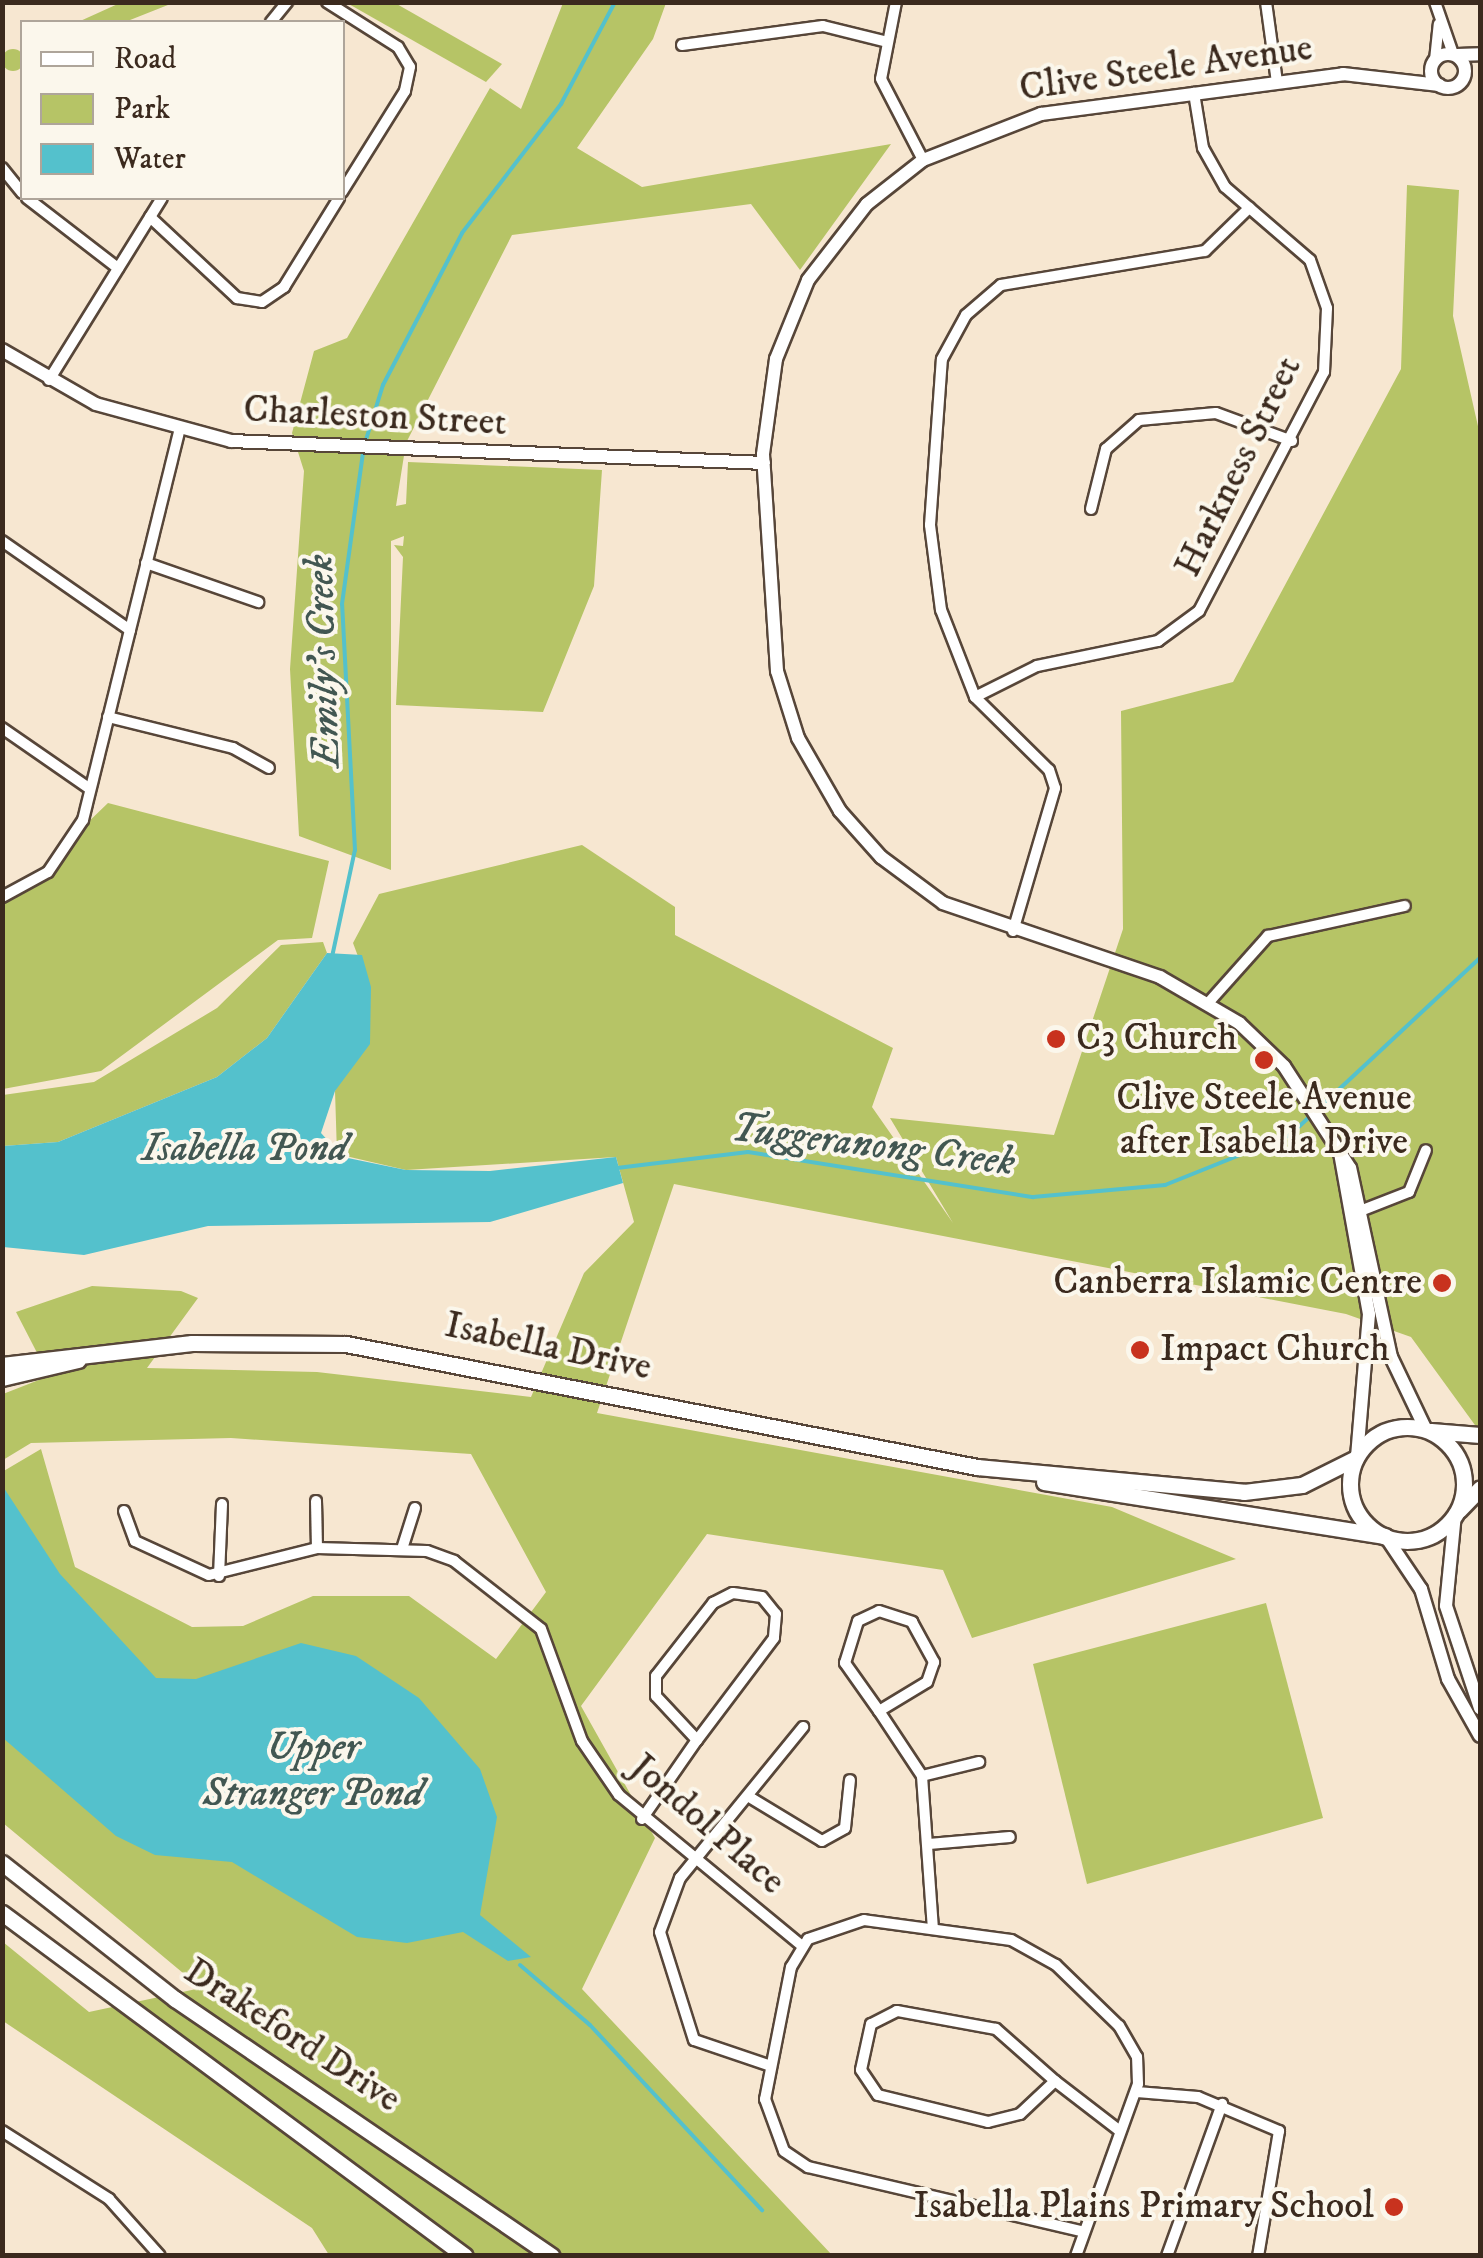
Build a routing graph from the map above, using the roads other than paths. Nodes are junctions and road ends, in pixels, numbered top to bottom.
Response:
1 (326, 2) edge
2 (896, 2) edge
3 (1266, 2) edge
4 (1435, 2) edge
5 (1439, 24) junction
6 (884, 41) junction
7 (682, 44) dead end
8 (1455, 54) junction
9 (1480, 54) edge
10 (1434, 61) junction
11 (1480, 67) edge
12 (1394, 76) junction
13 (1465, 76) junction
14 (1277, 82) junction
15 (1438, 85) junction
16 (1194, 93) junction
17 (923, 160) junction
18 (2, 168) edge
19 (20, 189) edge
20 (345, 189) edge
21 (31, 200) edge
22 (161, 200) edge
23 (338, 200) edge
24 (1249, 208) junction
25 (150, 217) junction
26 (118, 268) junction
27 (2, 350) edge
28 (49, 380) junction
29 (179, 432) junction
30 (1292, 441) junction
31 (764, 463) junction
32 (1090, 510) dead end
33 (2, 541) edge
34 (146, 564) junction
35 (258, 602) dead end
36 (130, 630) junction
37 (975, 697) junction
38 (108, 717) junction
39 (2, 728) edge
40 (269, 768) dead end
41 (90, 789) junction
42 (2, 897) edge
43 (1405, 906) dead end
44 (1013, 930) junction
45 (1209, 1002) junction
46 (1426, 1150) dead end
47 (1359, 1212) junction
48 (1366, 1241) junction
49 (101, 1353) junction
50 (2, 1365) edge
51 (2, 1378) edge
52 (1427, 1430) junction
53 (1480, 1435) edge
54 (1356, 1457) junction
55 (977, 1467) junction
56 (1480, 1488) edge
57 (316, 1501) dead end
58 (222, 1504) dead end
59 (416, 1508) dead end
60 (124, 1511) dead end
61 (1456, 1513) junction
62 (1386, 1536) junction
63 (317, 1548) junction
64 (402, 1549) junction
65 (219, 1576) junction
66 (1480, 1708) edge
67 (879, 1712) junction
68 (803, 1727) dead end
69 (1480, 1736) edge
70 (696, 1740) junction
71 (980, 1762) dead end
72 (922, 1776) junction
73 (850, 1780) dead end
74 (751, 1798) junction
75 (642, 1819) junction
76 (1010, 1837) dead end
77 (929, 1844) junction
78 (696, 1862) junction
79 (2, 1864) edge
80 (2, 1913) edge
81 (933, 1928) junction
82 (802, 1946) junction
83 (770, 2066) junction
84 (1055, 2082) junction
85 (1137, 2092) junction
86 (1222, 2104) junction
87 (1120, 2130) junction
88 (2, 2131) edge
89 (391, 2202) junction
90 (1081, 2230) junction
91 (160, 2256) edge
92 (450, 2256) edge
93 (465, 2256) edge
94 (552, 2256) edge
95 (1076, 2256) edge
96 (1167, 2256) edge
97 (1258, 2256) edge

1 - 20 street
2 - 6 street
3 - 14 street
4 - 5 street
5 - 8 street
5 - 10 street
6 - 7 street
6 - 17 street
8 - 9 street
8 - 10 street, Clive Steele Avenue
8 - 13 street
10 - 12 street, Clive Steele Avenue
10 - 15 street
11 - 13 street
12 - 14 street, Clive Steele Avenue
12 - 15 street, Clive Steele Avenue
13 - 15 street
14 - 16 street, Clive Steele Avenue
16 - 17 street, Clive Steele Avenue
16 - 24 street, Harkness Street
17 - 31 street, Clive Steele Avenue
18 - 19 street
21 - 26 street
22 - 25 street
23 - 25 street
24 - 30 street, Harkness Street
24 - 37 street
25 - 26 street
26 - 28 street
27 - 28 street, Charleston Street
28 - 29 street, Charleston Street
29 - 31 street, Charleston Street
29 - 34 street
30 - 32 street
30 - 37 street, Harkness Street
31 - 44 street, Clive Steele Avenue
33 - 36 street
34 - 35 street
34 - 36 street
36 - 38 street
37 - 44 street
38 - 40 street
38 - 41 street
39 - 41 street
41 - 42 street
43 - 45 street
44 - 45 street, Clive Steele Avenue
45 - 47 street, Clive Steele Avenue
46 - 47 street
47 - 48 street, Clive Steele Avenue
48 - 52 street, Clive Steele Avenue
48 - 54 street, Clive Steele Avenue
49 - 50 main road, Isabella Drive
49 - 51 main road, Isabella Drive
49 - 55 main road, Isabella Drive
52 - 53 main road
52 - 54 main road
52 - 61 main road
54 - 55 main road, Isabella Drive
54 - 62 main road
55 - 62 main road, Isabella Drive
56 - 61 main road
57 - 63 street
58 - 65 street
59 - 64 street
60 - 65 street
61 - 62 main road
61 - 66 street
62 - 69 street
63 - 64 street
63 - 65 street
64 - 75 street, Jondol Place
67 - 67 street
67 - 72 street
68 - 74 street
70 - 70 street
70 - 75 street
71 - 72 street
72 - 77 street
73 - 74 street
74 - 78 street
75 - 78 street, Jondol Place
76 - 77 street
77 - 81 street
78 - 82 street, Jondol Place
78 - 83 street
79 - 94 main road, Drakeford Drive
80 - 89 main road, Drakeford Drive
81 - 82 street
81 - 85 street
82 - 83 street
83 - 90 street
84 - 84 street
84 - 87 street
85 - 86 street
85 - 87 street
86 - 96 street
86 - 97 street
87 - 90 street
88 - 91 street
89 - 92 main road
89 - 93 main road, Drakeford Drive
90 - 95 street

